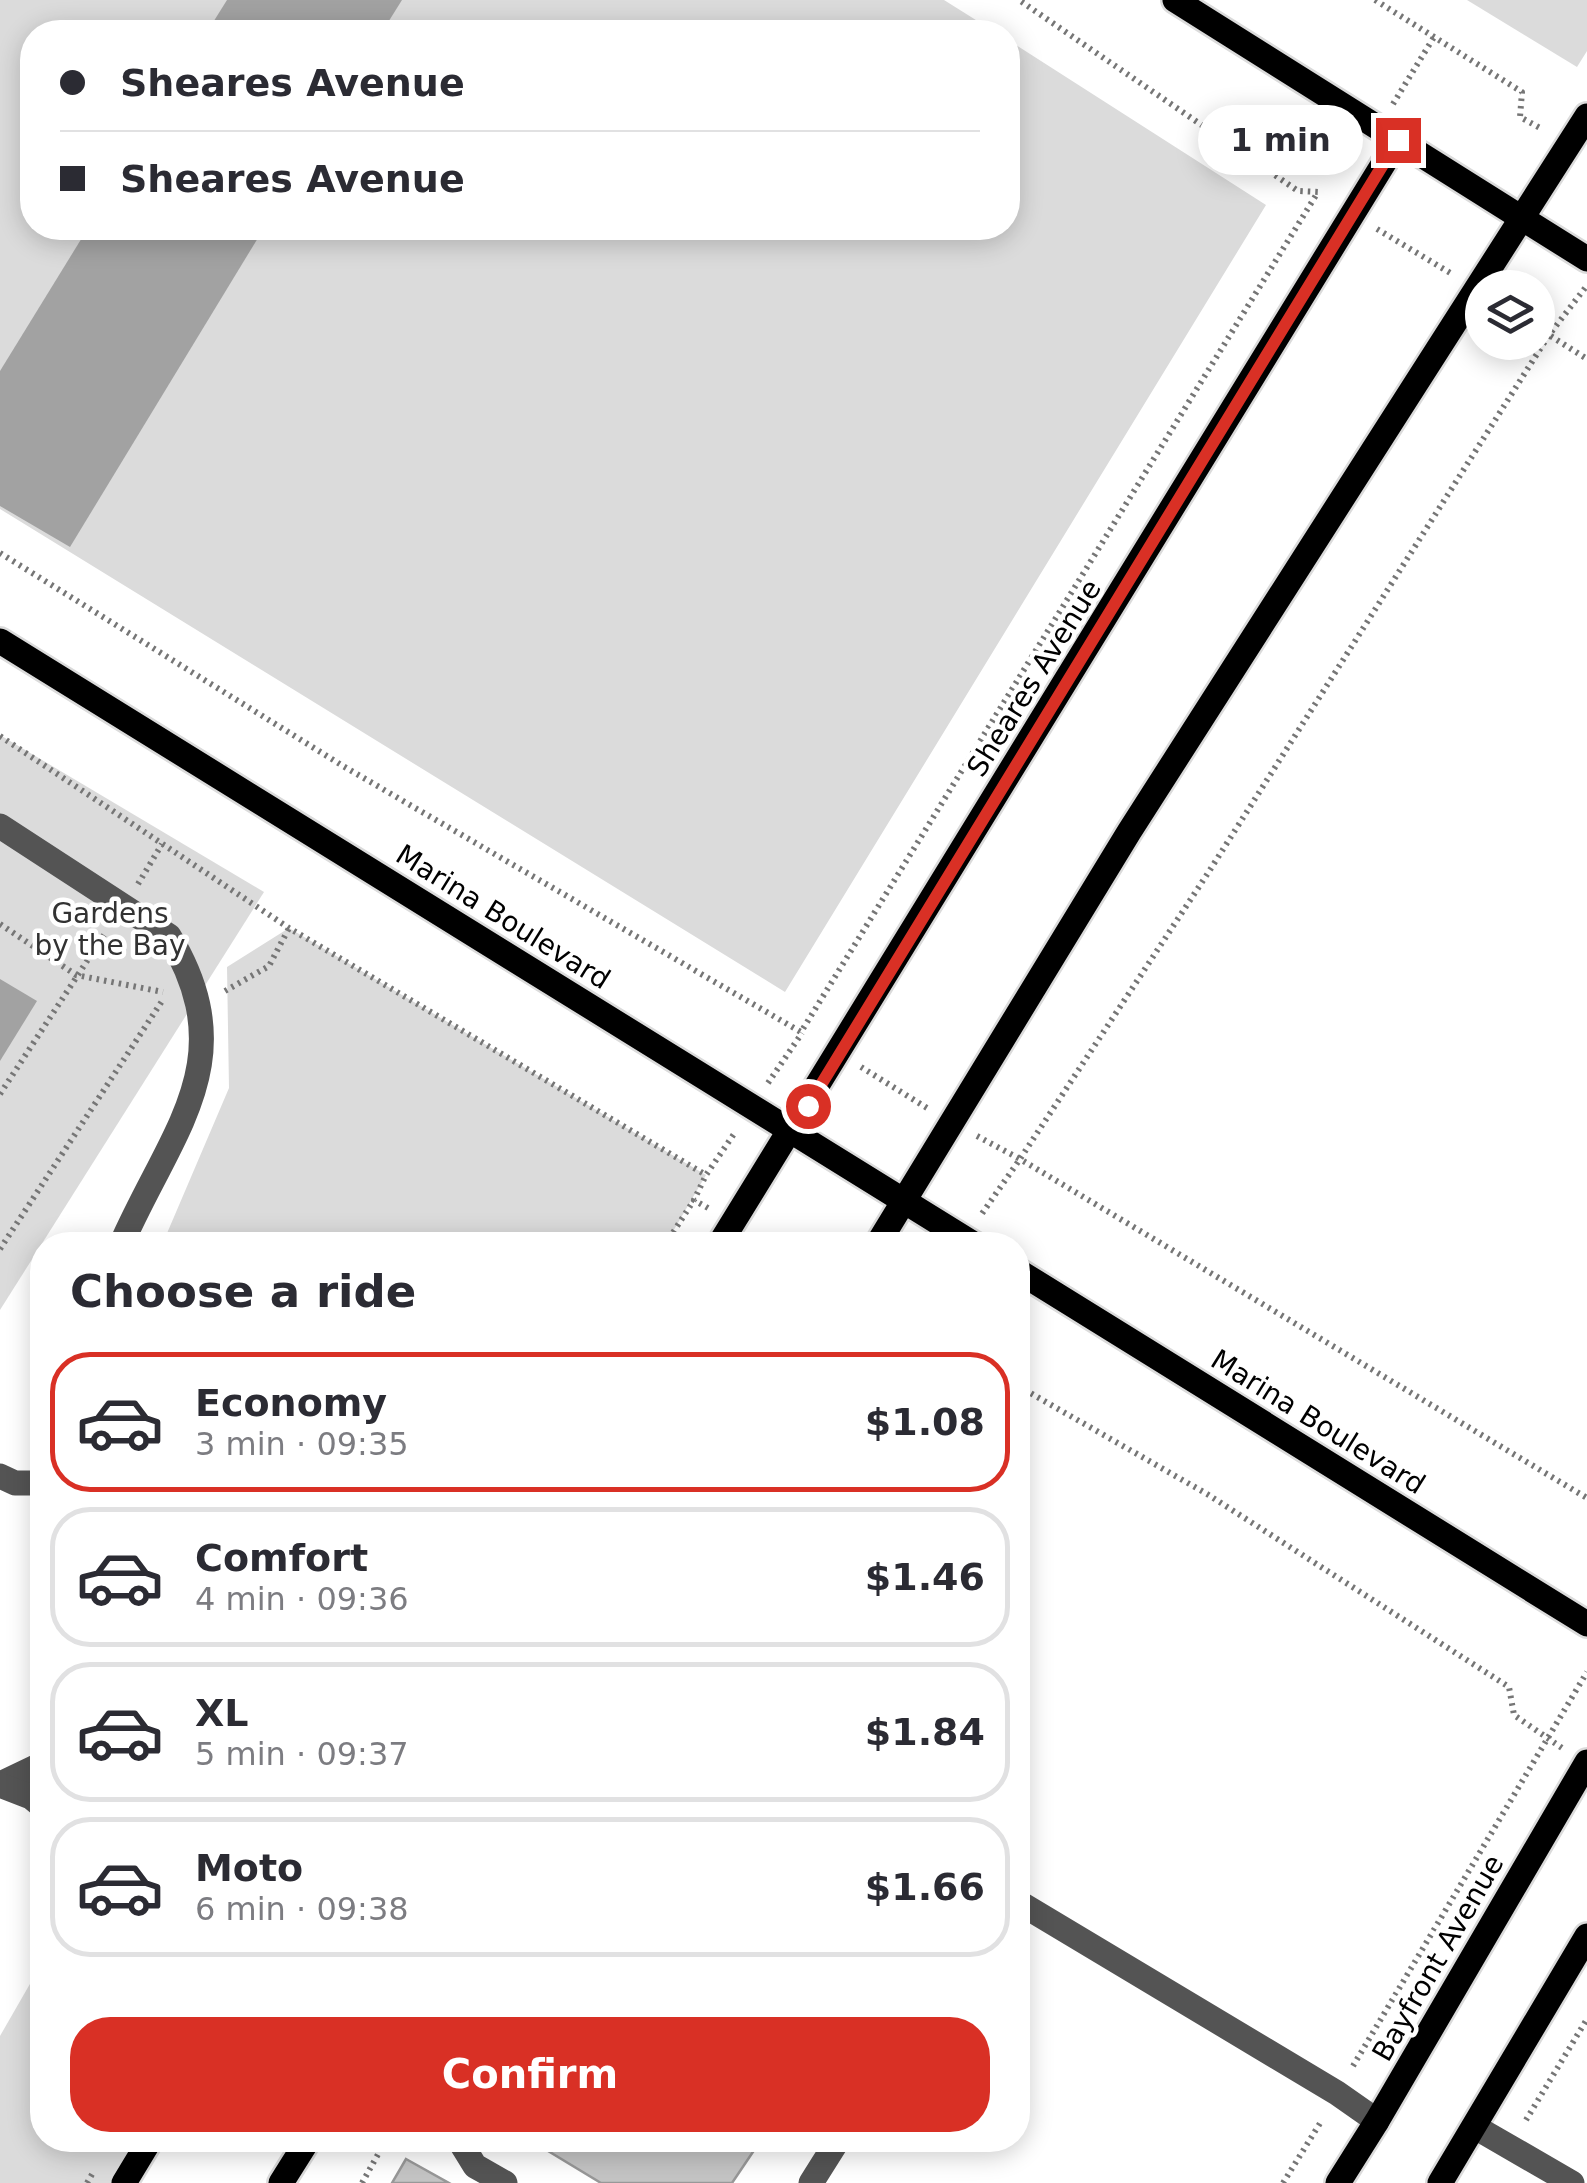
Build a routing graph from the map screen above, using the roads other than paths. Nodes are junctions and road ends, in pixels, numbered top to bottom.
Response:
1 (1175, 0) edge
2 (1587, 116) edge
3 (1398, 140) junction
4 (1522, 218) junction
5 (1587, 259) edge
6 (0, 641) edge
7 (0, 826) edge
8 (792, 1131) junction
9 (904, 1200) junction
10 (127, 1232) edge
11 (727, 1232) edge
12 (885, 1232) edge
13 (954, 1232) edge
14 (1030, 1278) edge
15 (0, 1476) edge
16 (30, 1483) edge
17 (1587, 1624) edge
18 (1587, 1762) edge
19 (30, 1770) edge
20 (0, 1784) edge
21 (30, 1797) edge
22 (1030, 1909) edge
23 (1587, 1936) edge
24 (1377, 2121) junction
25 (1475, 2127) junction
26 (143, 2152) edge
27 (300, 2152) edge
28 (467, 2152) edge
29 (831, 2152) edge
30 (1449, 2180) edge
31 (124, 2183) edge
32 (281, 2183) edge
33 (505, 2183) edge
34 (812, 2183) edge
35 (1338, 2183) edge
36 (1572, 2183) edge

1 - 3 main road
2 - 4 main road
3 - 4 main road
3 - 8 main road, Sheares Avenue
4 - 5 main road
4 - 9 main road
6 - 8 main road, Marina Boulevard
7 - 10 lane
8 - 9 main road, Marina Boulevard
8 - 11 main road, Sheares Avenue
9 - 12 main road
9 - 13 main road, Marina Boulevard
14 - 17 main road, Marina Boulevard
15 - 16 lane
18 - 24 main road, Bayfront Avenue
19 - 20 lane
20 - 21 lane
22 - 24 lane
23 - 25 main road
24 - 35 main road, Bayfront Avenue
25 - 30 main road
25 - 36 lane
26 - 31 main road
27 - 32 main road
28 - 33 lane
29 - 34 lane

